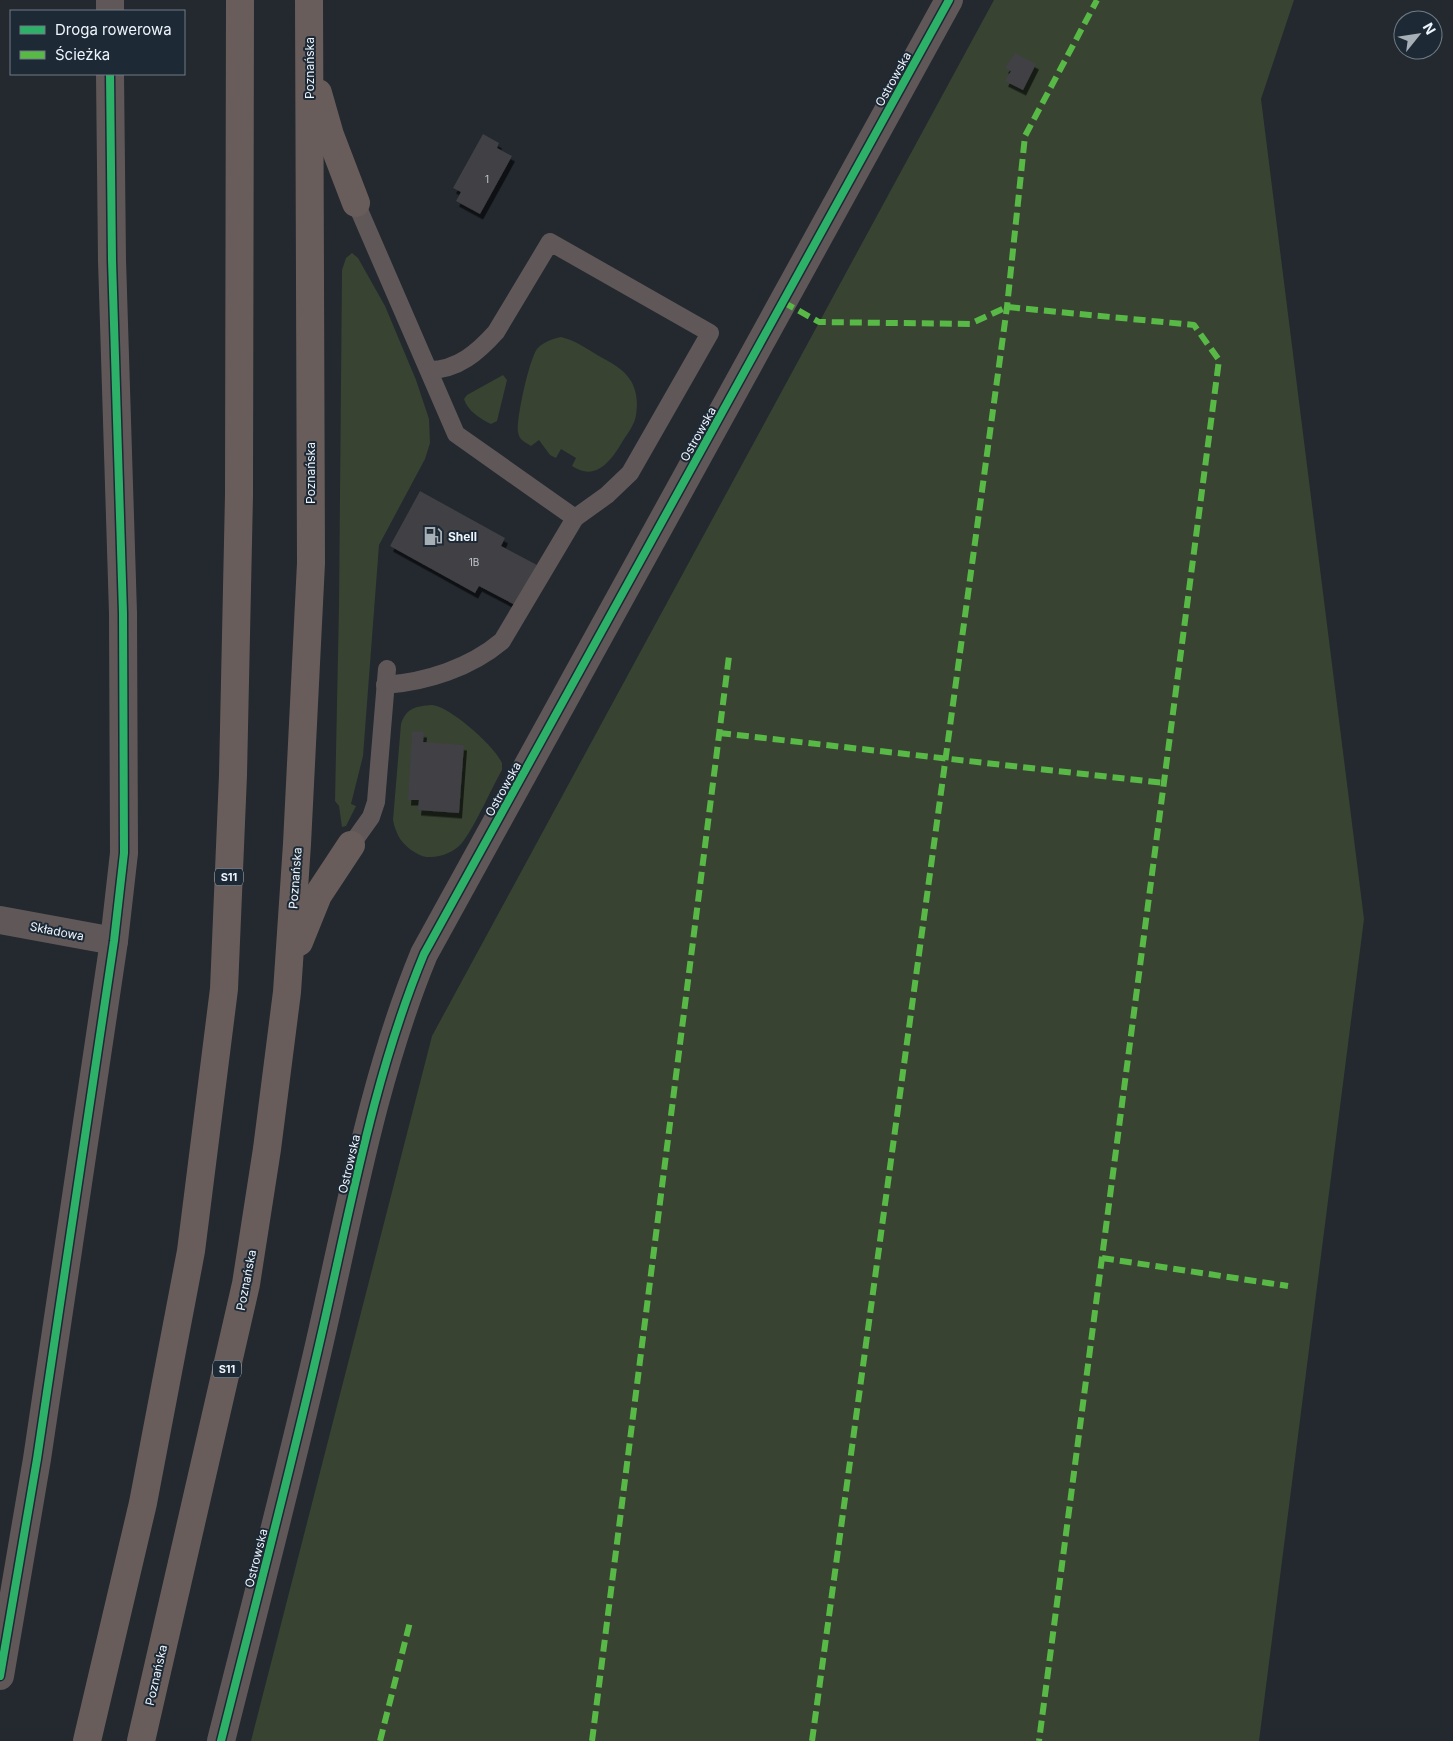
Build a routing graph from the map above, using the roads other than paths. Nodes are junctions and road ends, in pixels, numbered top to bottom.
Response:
1 (240, 0) edge
2 (309, 0) edge
3 (949, 0) edge
4 (309, 32) junction
5 (110, 75) edge
6 (356, 203) joint
7 (430, 370) junction
8 (575, 518) junction
9 (351, 845) joint
10 (0, 920) edge
11 (114, 941) junction
12 (287, 992) junction
13 (0, 1676) edge
14 (87, 1741) edge
15 (141, 1741) edge
16 (221, 1741) edge

1 - 14 highway, S11
2 - 4 highway, Poznańska / S11
3 - 16 street, Ostrowska
4 - 6 highway
4 - 12 highway, Poznańska / S11
5 - 11 street
6 - 7 lane
7 - 8 lane
7 - 8 lane
8 - 9 lane
9 - 12 highway
10 - 11 street, Składowa
11 - 13 street
12 - 15 highway, Poznańska / S11

